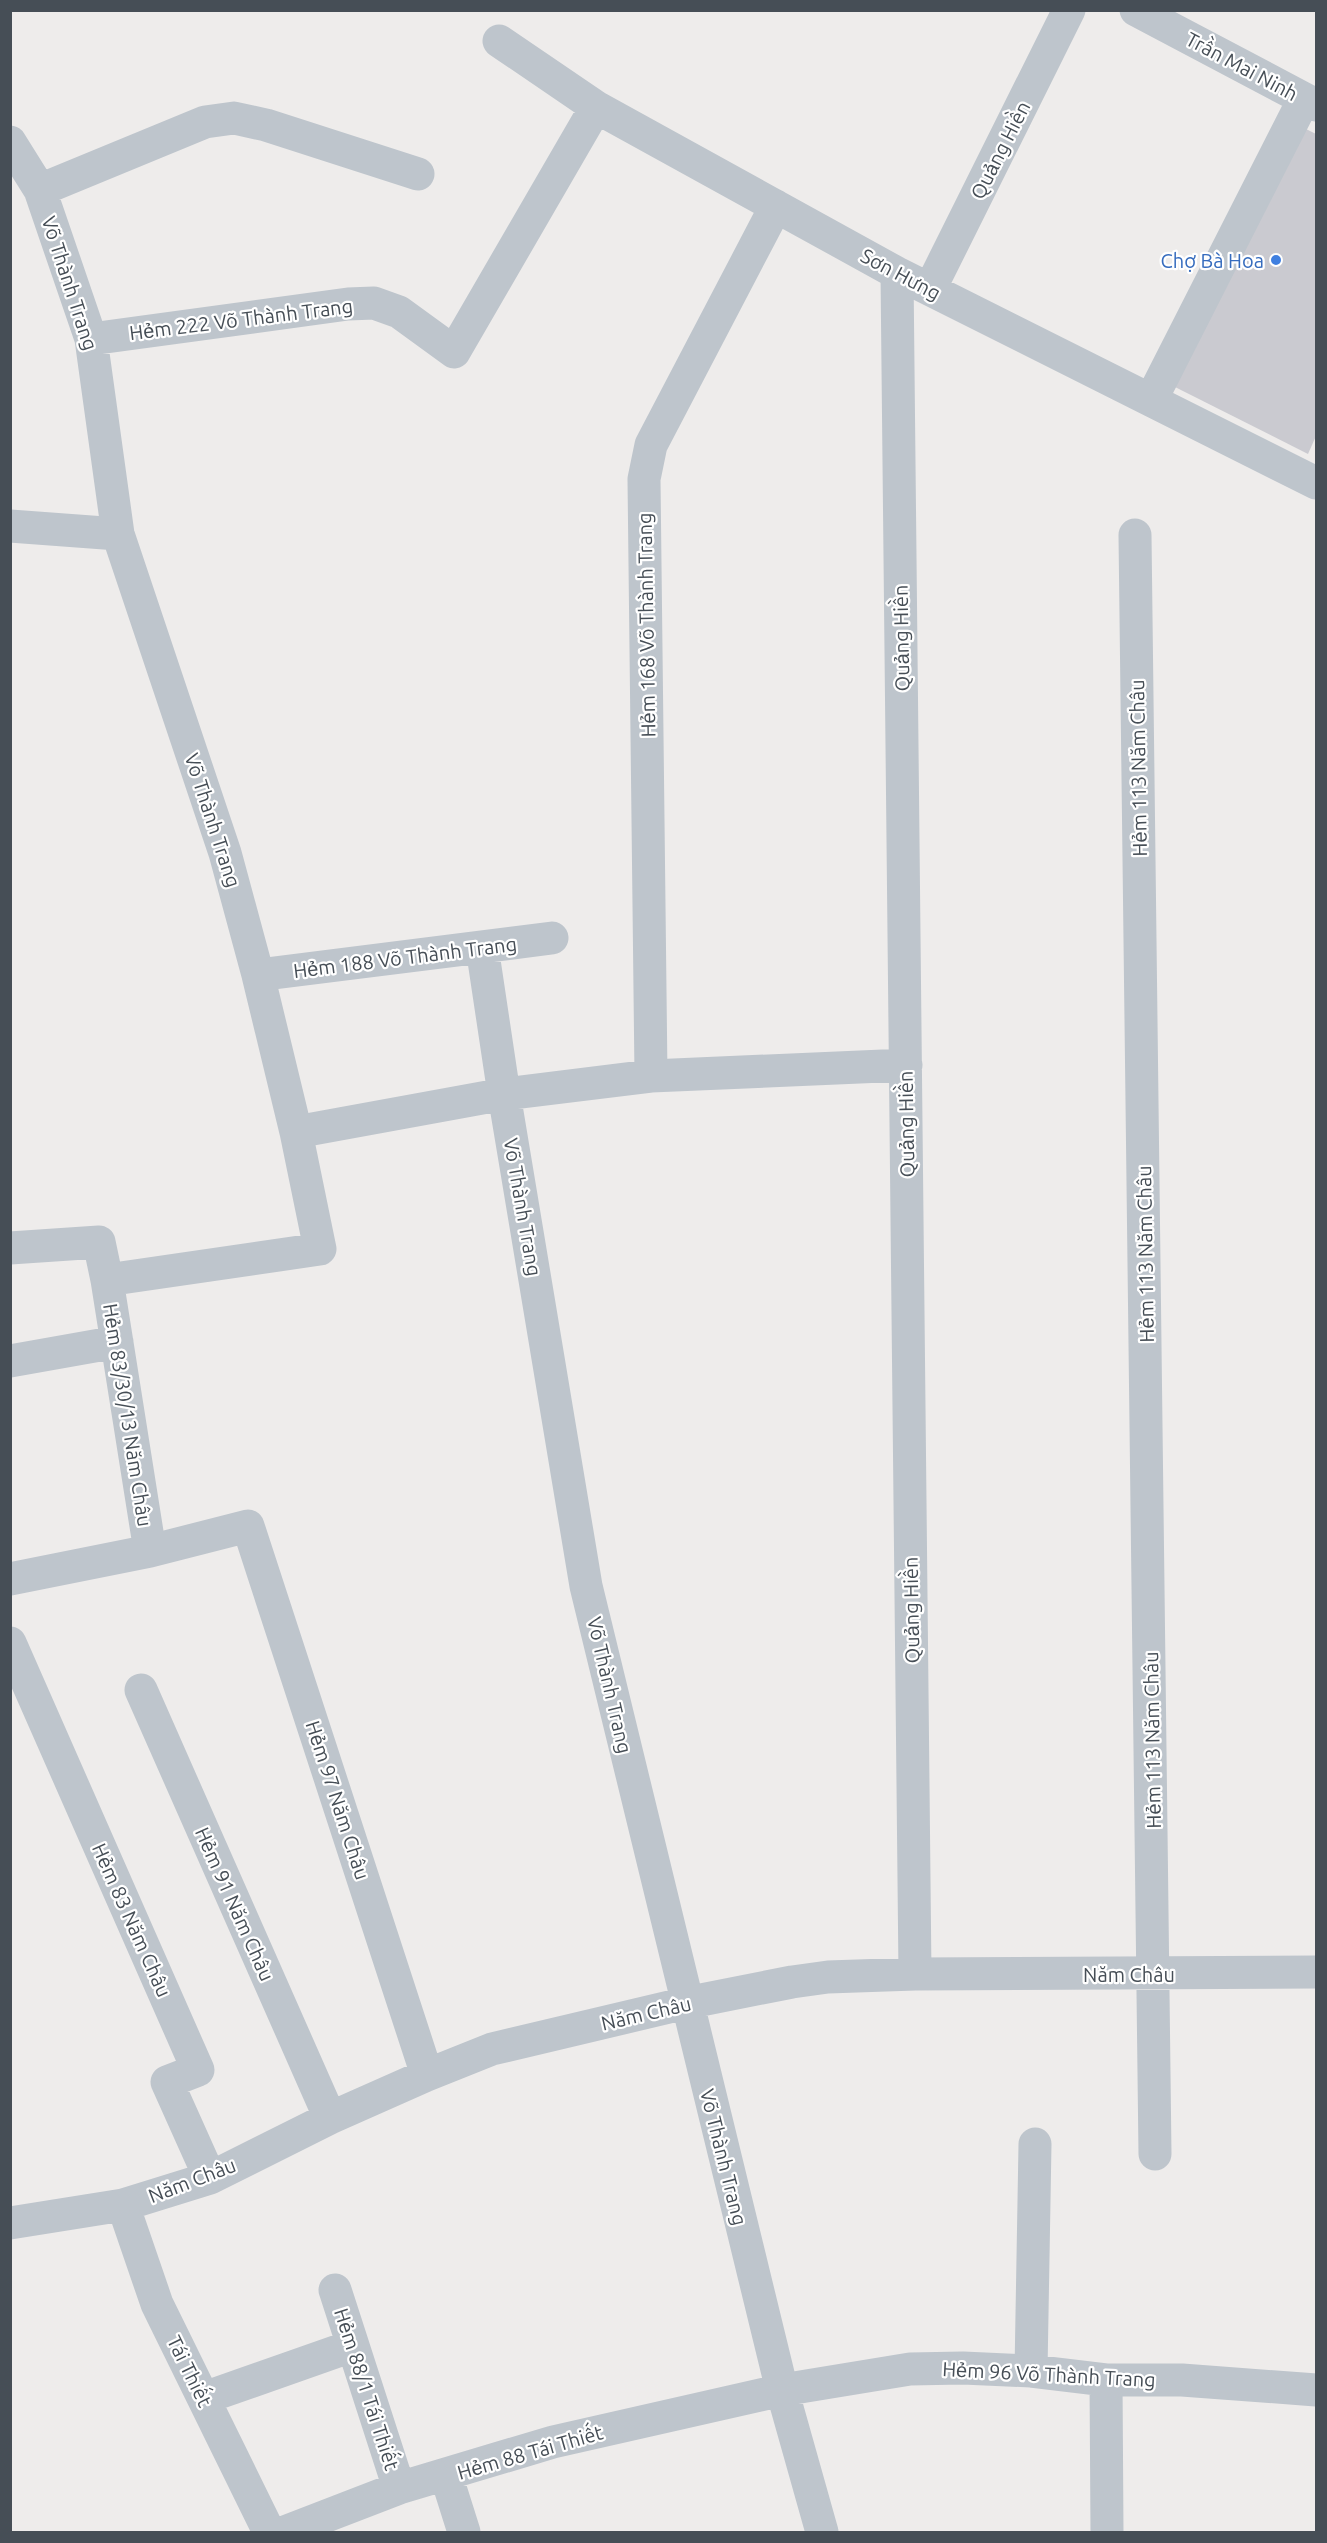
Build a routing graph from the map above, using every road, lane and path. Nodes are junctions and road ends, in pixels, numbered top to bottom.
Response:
1 (1069, 10) edge
2 (1136, 10) edge
3 (499, 41) dead end
4 (1310, 102) edge
5 (596, 107) junction
6 (10, 142) edge
7 (418, 174) dead end
8 (40, 190) junction
9 (776, 206) junction
10 (897, 273) junction
11 (930, 289) junction
12 (91, 339) junction
13 (1151, 400) junction
14 (1312, 471) edge
15 (10, 526) edge
16 (118, 534) junction
17 (1135, 535) dead end
18 (552, 938) dead end
19 (482, 947) junction
20 (258, 975) junction
21 (906, 1065) junction
22 (651, 1076) junction
23 (504, 1094) junction
24 (296, 1131) junction
25 (10, 1248) edge
26 (107, 1280) junction
27 (117, 1342) junction
28 (10, 1361) edge
29 (150, 1551) junction
30 (10, 1579) edge
31 (10, 1643) edge
32 (141, 1690) dead end
33 (1317, 1972) edge
34 (915, 1974) junction
35 (1155, 1974) junction
36 (686, 2003) junction
37 (427, 2075) junction
38 (330, 2118) junction
39 (1035, 2144) dead end
40 (1155, 2154) dead end
41 (210, 2178) junction
42 (123, 2205) junction
43 (10, 2223) edge
44 (335, 2290) dead end
45 (352, 2346) junction
46 (1031, 2371) junction
47 (1107, 2380) junction
48 (782, 2390) junction
49 (1317, 2390) edge
50 (204, 2398) junction
51 (446, 2475) junction
52 (399, 2488) junction
53 (269, 2532) edge
54 (285, 2532) edge
55 (464, 2532) edge
56 (822, 2532) edge
57 (1107, 2532) edge

1 - 11 street, Quảng Hiền
2 - 4 street, Trần Mai Ninh
3 - 5 street, Sơn Hưng
4 - 13 street
5 - 9 street, Sơn Hưng
5 - 12 street, Hẻm 222 Võ Thành Trang
6 - 8 street, Võ Thành Trang
7 - 8 street
8 - 12 street, Võ Thành Trang
9 - 10 street, Sơn Hưng
9 - 22 street, Hẻm 168 Võ Thành Trang
10 - 11 street, Sơn Hưng
10 - 21 street, Quảng Hiền
11 - 13 street, Sơn Hưng
12 - 16 street, Võ Thành Trang
13 - 14 street, Sơn Hưng
15 - 16 street
16 - 20 street, Võ Thành Trang
17 - 35 street, Hẻm 113 Năm Châu
18 - 19 street, Hẻm 188 Võ Thành Trang
19 - 20 street, Hẻm 188 Võ Thành Trang
19 - 23 street
20 - 24 street, Võ Thành Trang
21 - 22 street
21 - 34 street, Quảng Hiền
22 - 23 street
23 - 24 street
23 - 36 street, Võ Thành Trang
24 - 26 street, Võ Thành Trang
25 - 26 street, Hẻm 83/30/13 Năm Châu
26 - 27 street, Hẻm 83/30/13 Năm Châu
27 - 28 street
27 - 29 street, Hẻm 83/30/13 Năm Châu
29 - 30 street
29 - 37 street, Hẻm 97 Năm Châu
31 - 41 street, Hẻm 83 Năm Châu
32 - 38 street, Hẻm 91 Năm Châu
33 - 35 street, Năm Châu
34 - 35 street, Năm Châu
34 - 36 street, Năm Châu
35 - 40 street, Hẻm 113 Năm Châu
36 - 37 street, Năm Châu
36 - 48 street, Võ Thành Trang
37 - 38 street, Năm Châu
38 - 41 street, Năm Châu
39 - 46 street
41 - 42 street, Năm Châu
42 - 43 street, Năm Châu
42 - 50 street, Tái Thiết
44 - 45 street, Hẻm 88/1 Tái Thiết
45 - 50 street
45 - 52 street, Hẻm 88/1 Tái Thiết
46 - 47 street, Hẻm 96 Võ Thành Trang
46 - 48 street, Hẻm 96 Võ Thành Trang
47 - 49 street, Hẻm 96 Võ Thành Trang
47 - 57 street
48 - 51 street, Hẻm 88 Tái Thiết
48 - 56 street, Võ Thành Trang
50 - 53 street, Tái Thiết
51 - 52 street, Hẻm 88 Tái Thiết
51 - 55 street
52 - 54 street, Hẻm 88 Tái Thiết

